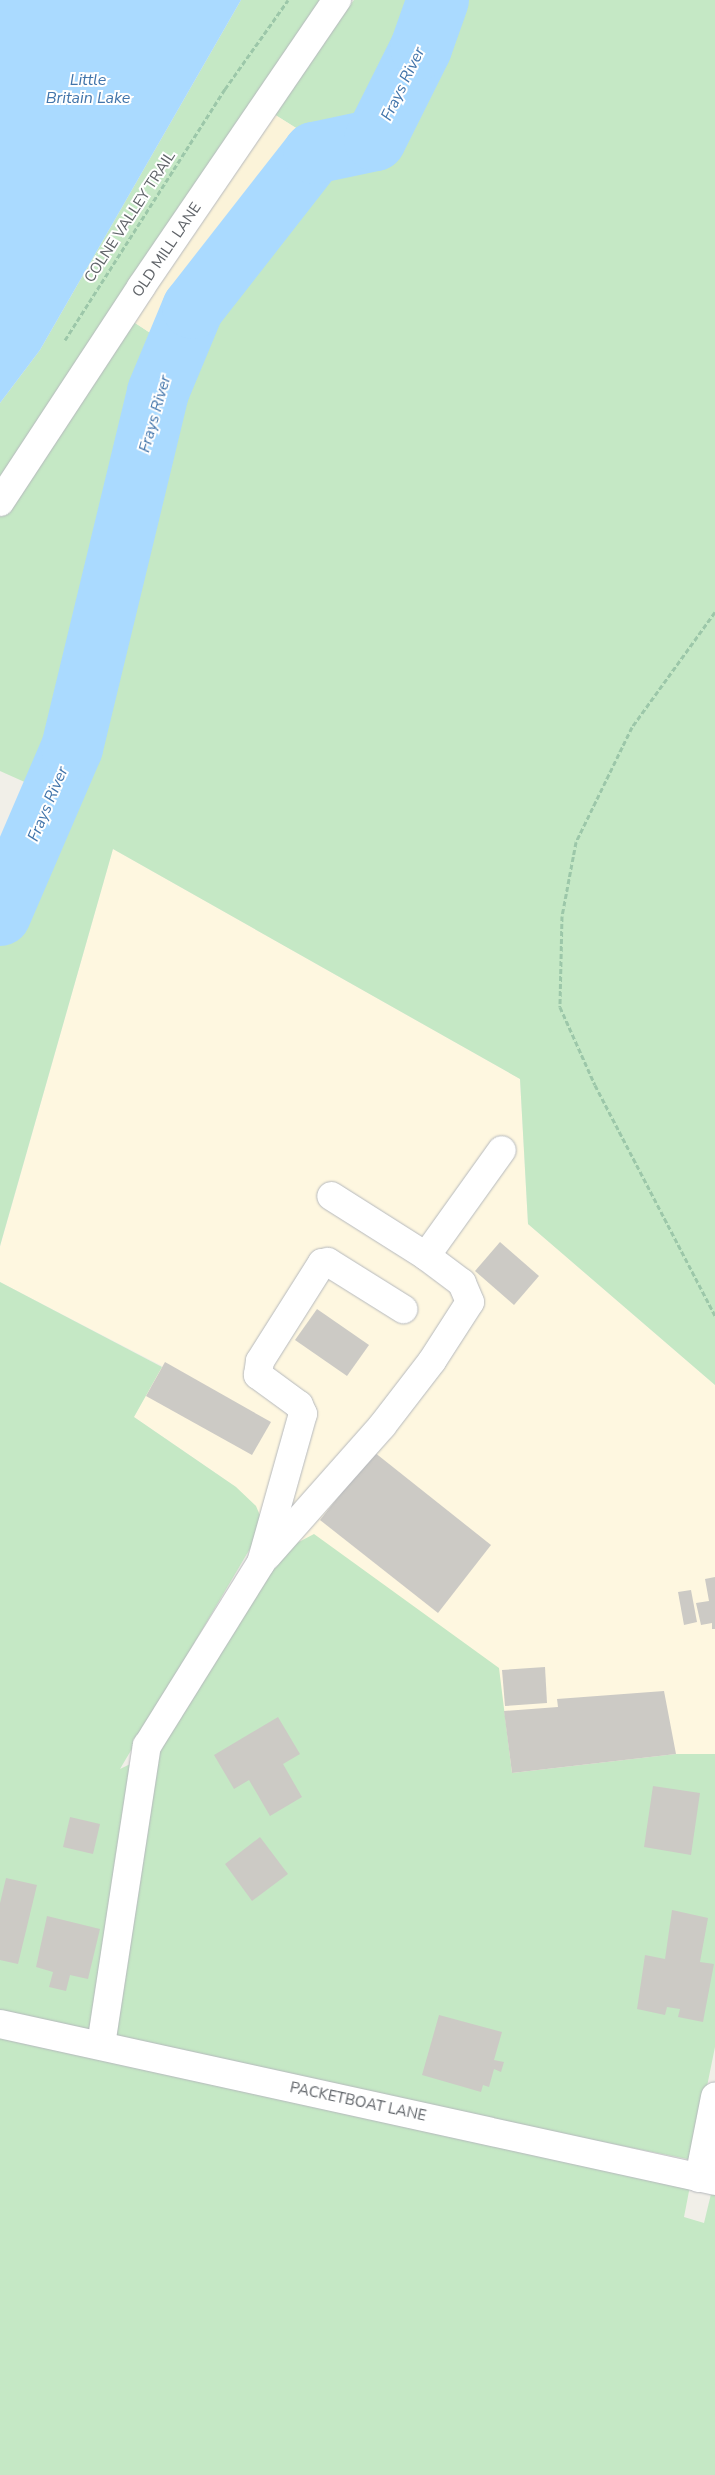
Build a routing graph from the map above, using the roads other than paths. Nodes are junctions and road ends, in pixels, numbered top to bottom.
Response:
1 (337, 0) edge
2 (0, 502) edge
3 (502, 1150) dead end
4 (331, 1196) dead end
5 (426, 1256) junction
6 (403, 1309) dead end
7 (261, 1563) junction
8 (0, 2024) edge
9 (101, 2045) junction
10 (715, 2097) edge
11 (707, 2179) edge

1 - 2 street, OLD MILL LANE
3 - 5 street
4 - 5 street
5 - 7 street
6 - 7 street
7 - 9 street
8 - 9 street, PACKETBOAT LANE
9 - 11 street, PACKETBOAT LANE
10 - 11 street

